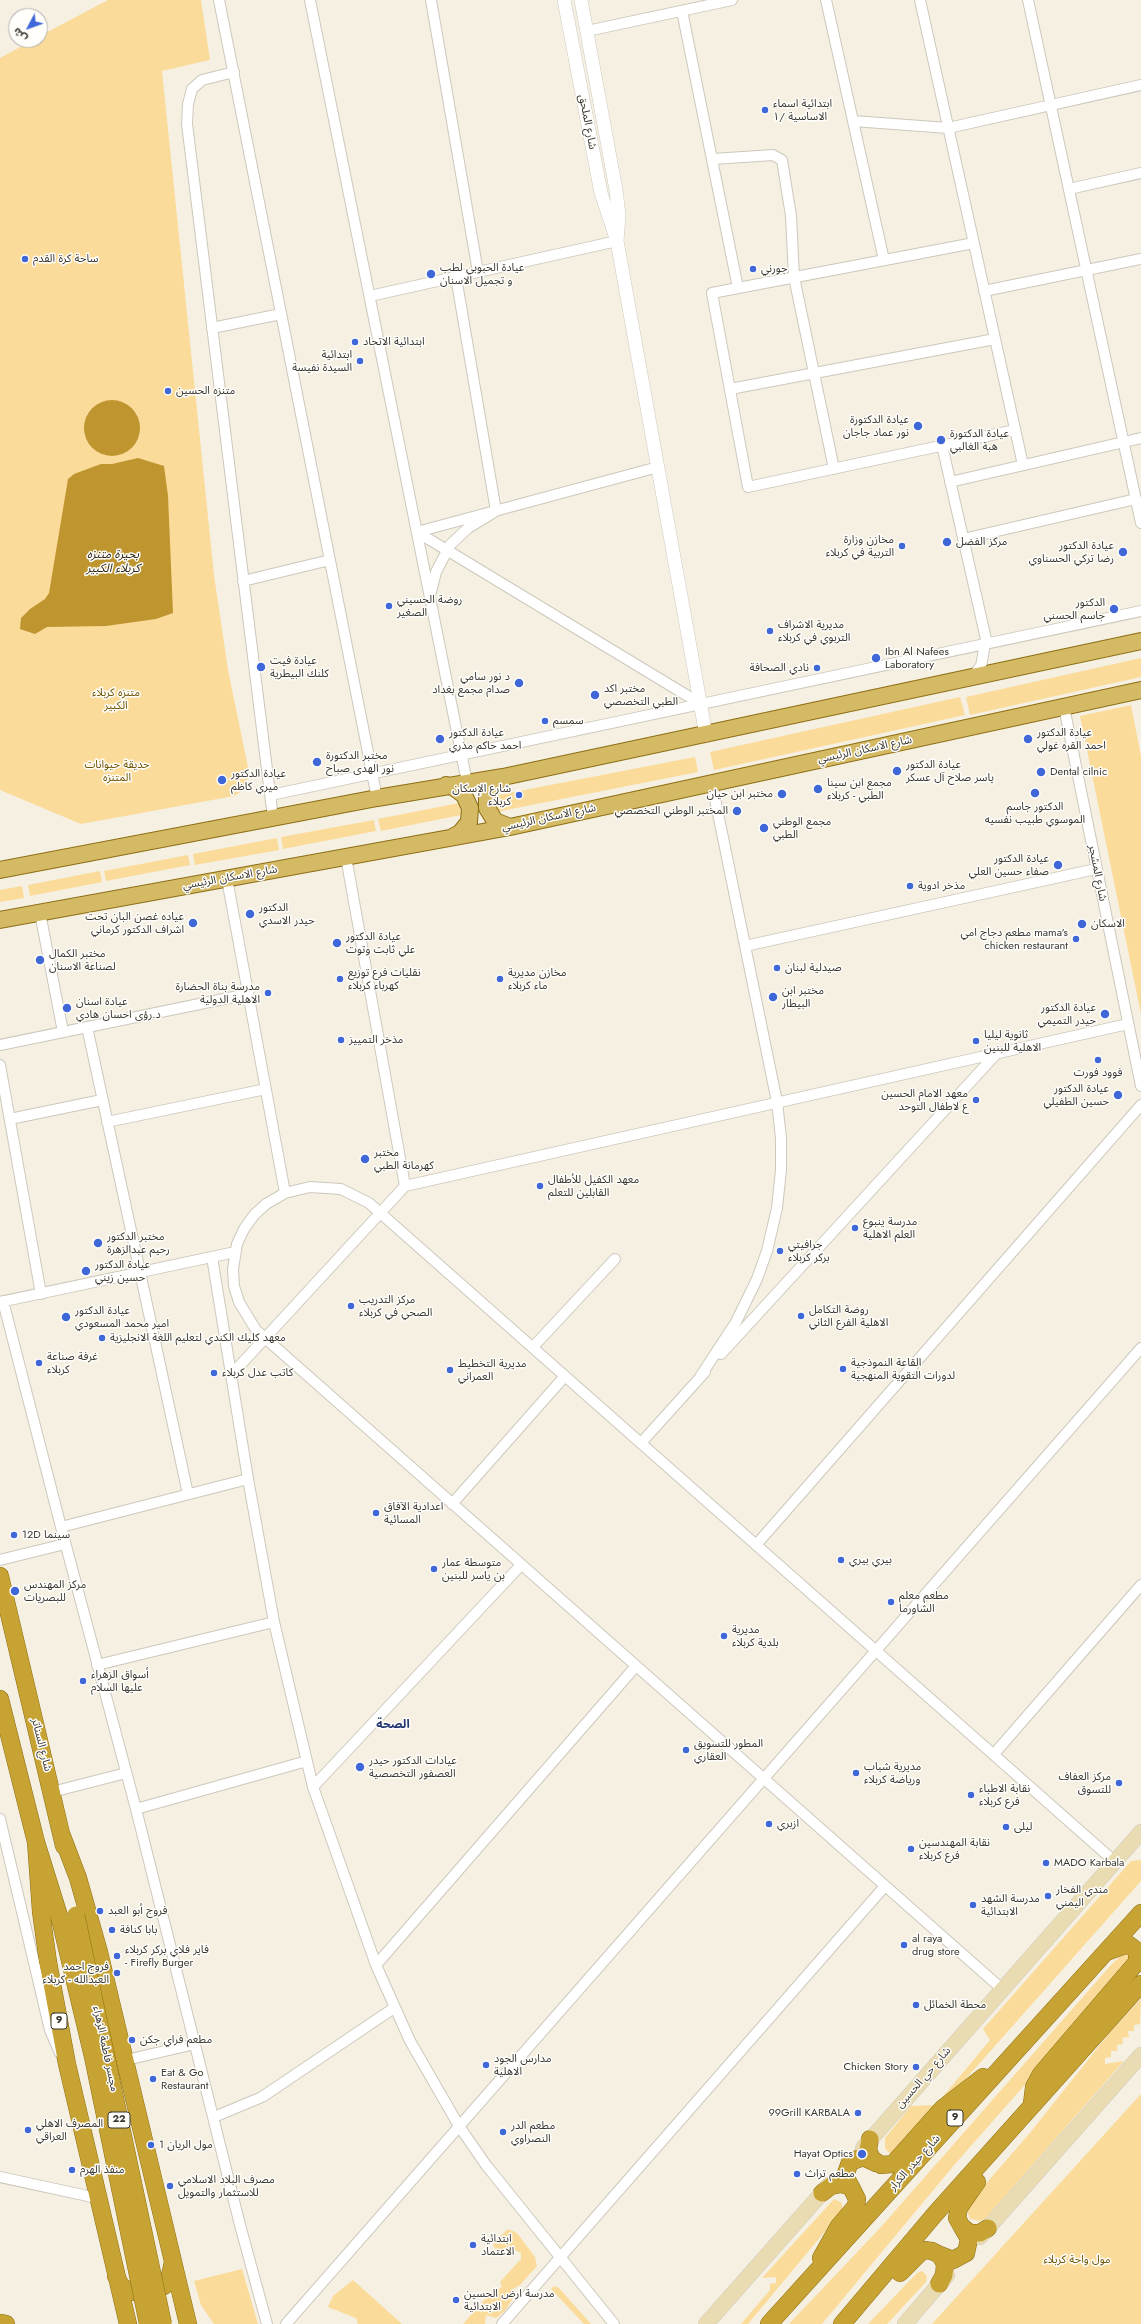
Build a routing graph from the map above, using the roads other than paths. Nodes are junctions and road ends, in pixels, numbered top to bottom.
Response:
1 (219, 0) edge
2 (310, 0) edge
3 (430, 0) edge
4 (564, 0) edge
5 (581, 0) edge
6 (732, 0) edge
7 (826, 0) edge
8 (920, 0) edge
9 (1028, 0) edge
10 (682, 11) junction
11 (587, 31) junction
12 (570, 34) junction
13 (234, 72) junction
14 (1141, 85) edge
15 (1051, 105) junction
16 (853, 121) junction
17 (948, 128) junction
18 (713, 159) junction
19 (1141, 173) edge
20 (1069, 189) junction
21 (617, 241) junction
22 (974, 243) junction
23 (1141, 259) edge
24 (884, 260) junction
25 (1087, 270) junction
26 (478, 272) junction
27 (456, 277) junction
28 (794, 277) junction
29 (738, 288) junction
30 (984, 291) junction
31 (370, 296) junction
32 (281, 314) junction
33 (212, 328) junction
34 (995, 339) junction
35 (814, 373) junction
36 (730, 389) junction
37 (1015, 430) junction
38 (1141, 438) edge
39 (1124, 442) junction
40 (942, 446) junction
41 (1023, 465) junction
42 (658, 467) junction
43 (834, 469) junction
44 (950, 482) junction
45 (1136, 499) junction
46 (496, 510) junction
47 (1141, 523) edge
48 (417, 532) junction
49 (963, 539) junction
50 (447, 550) junction
51 (330, 560) junction
52 (243, 581) junction
53 (430, 598) junction
54 (1141, 610) edge
55 (1141, 641) edge
56 (987, 643) junction
57 (970, 678) junction
58 (1141, 692) edge
59 (701, 704) junction
60 (1064, 707) junction
61 (706, 735) junction
62 (461, 755) junction
63 (372, 774) junction
64 (503, 777) junction
65 (467, 782) junction
66 (712, 784) junction
67 (446, 785) junction
68 (270, 795) junction
69 (377, 798) junction
70 (273, 818) junction
71 (510, 826) junction
72 (454, 836) junction
73 (346, 857) junction
74 (1096, 869) junction
75 (0, 870) edge
76 (228, 879) junction
77 (40, 913) junction
78 (0, 920) edge
79 (745, 946) junction
80 (248, 994) junction
81 (1128, 1024) junction
82 (87, 1027) junction
83 (63, 1032) junction
84 (0, 1045) edge
85 (997, 1054) junction
86 (0, 1065) edge
87 (1141, 1086) edge
88 (266, 1088) junction
89 (102, 1100) junction
90 (777, 1102) junction
91 (1141, 1105) edge
92 (10, 1119) junction
93 (107, 1122) junction
94 (405, 1186) junction
95 (285, 1193) junction
96 (380, 1212) junction
97 (235, 1252) junction
98 (212, 1257) junction
99 (615, 1258) dead end
100 (140, 1273) junction
101 (41, 1294) junction
102 (2, 1302) edge
103 (264, 1338) junction
104 (533, 1347) junction
105 (1141, 1348) edge
106 (232, 1374) junction
107 (565, 1376) junction
108 (700, 1377) junction
109 (641, 1443) junction
110 (248, 1479) junction
111 (188, 1494) junction
112 (452, 1504) junction
113 (61, 1527) junction
114 (65, 1544) junction
115 (756, 1545) junction
116 (0, 1560) edge
117 (521, 1565) junction
118 (0, 1576) edge
119 (1141, 1585) edge
120 (274, 1622) junction
121 (876, 1650) junction
122 (97, 1664) junction
123 (636, 1666) junction
124 (0, 1699) edge
125 (994, 1754) junction
126 (307, 1761) junction
127 (126, 1773) junction
128 (764, 1779) junction
129 (313, 1787) junction
130 (52, 1792) junction
131 (136, 1808) junction
132 (1, 1824) edge
133 (1141, 1832) edge
134 (62, 1836) junction
135 (36, 1842) junction
136 (1114, 1861) junction
137 (885, 1886) junction
138 (1141, 1913) edge
139 (68, 1917) junction
140 (1108, 1951) junction
141 (376, 1965) junction
142 (1141, 1984) edge
143 (1002, 1989) junction
144 (394, 2008) junction
145 (195, 2044) junction
146 (1141, 2055) edge
147 (126, 2060) junction
148 (1006, 2062) junction
149 (67, 2064) junction
150 (1032, 2105) junction
151 (214, 2117) junction
152 (459, 2126) junction
153 (870, 2139) junction
154 (990, 2152) junction
155 (850, 2162) junction
156 (876, 2163) junction
157 (0, 2176) edge
158 (851, 2188) junction
159 (822, 2193) junction
160 (97, 2198) junction
161 (962, 2227) junction
162 (988, 2228) junction
163 (966, 2253) junction
164 (940, 2255) junction
165 (173, 2258) junction
166 (560, 2258) junction
167 (115, 2272) junction
168 (812, 2278) junction
169 (939, 2284) junction
170 (122, 2300) junction
171 (0, 2322) edge
172 (6, 2324) edge
173 (115, 2324) edge
174 (128, 2324) edge
175 (148, 2324) edge
176 (163, 2324) edge
177 (188, 2324) edge
178 (200, 2324) edge
179 (267, 2324) edge
180 (286, 2324) edge
181 (502, 2324) edge
182 (614, 2324) edge
183 (706, 2324) edge
184 (769, 2324) edge
185 (842, 2324) edge
186 (851, 2324) edge
187 (905, 2324) edge

1 - 13 street
2 - 31 street
3 - 26 street
4 - 12 street, شارع الملحق
5 - 11 street
6 - 10 street
7 - 16 street
8 - 17 street
9 - 15 street
10 - 11 street
10 - 18 street
11 - 12 street
11 - 21 street
12 - 21 street, شارع الملحق
13 - 32 street
13 - 33 street
14 - 15 street
15 - 17 street
15 - 20 street
16 - 17 street
16 - 24 street
17 - 22 street
18 - 28 street
18 - 29 street
19 - 20 street
20 - 25 street
21 - 26 street
21 - 42 street
22 - 24 street
22 - 30 street
23 - 25 street
24 - 28 street
25 - 30 street
25 - 39 street
26 - 27 street
27 - 31 street
27 - 46 street
28 - 29 street
28 - 35 street
29 - 36 street
30 - 34 street
31 - 48 street
32 - 33 street
32 - 51 street
33 - 52 street
34 - 35 street
34 - 37 street
35 - 36 street
35 - 43 street
36 - 43 street
37 - 40 street
37 - 41 street
38 - 39 street
39 - 41 street
39 - 45 street
40 - 43 street
40 - 44 street
41 - 44 street
42 - 46 street
42 - 59 street
44 - 49 street
45 - 47 street
45 - 49 street
46 - 48 street
46 - 50 street
48 - 50 street
48 - 53 street
49 - 56 street
50 - 53 street
50 - 59 street
51 - 52 street
51 - 63 street
52 - 68 street
53 - 62 street
54 - 56 street
55 - 57 main road
56 - 57 street
56 - 59 street
57 - 61 main road
58 - 60 main road, شارع الاسكان الرئيسي
59 - 61 street
59 - 62 street
60 - 66 main road, شارع الاسكان الرئيسي
60 - 74 street, شارع المشجر
61 - 64 main road
62 - 63 street
62 - 65 street
63 - 68 street
63 - 69 street
64 - 65 main road
64 - 71 main road
65 - 67 main road
66 - 71 main road, شارع الاسكان الرئيسي
66 - 79 street
67 - 69 main road
67 - 72 main road
68 - 70 street
69 - 70 main road
70 - 75 main road
71 - 72 main road, شارع الاسكان الرئيسي
72 - 73 main road, شارع الاسكان الرئيسي
73 - 76 main road, شارع الاسكان الرئيسي
73 - 94 street
74 - 79 street
74 - 81 street, شارع المشجر
76 - 77 main road, شارع الاسكان الرئيسي
76 - 80 street
77 - 78 main road, شارع الاسكان الرئيسي
77 - 83 street
79 - 90 street
80 - 82 street
80 - 88 street
81 - 85 street
81 - 87 street, شارع المشجر
82 - 83 street
82 - 89 street
83 - 84 street
85 - 90 street
85 - 108 street
86 - 92 street
88 - 93 street
88 - 95 street
89 - 92 street
89 - 93 street
90 - 94 street
90 - 108 street
91 - 115 street
92 - 101 street
93 - 100 street
94 - 96 street
95 - 96 street
95 - 97 street
96 - 103 street
96 - 104 street
97 - 98 street
97 - 103 street
98 - 100 street
98 - 106 street
99 - 104 street
100 - 101 street
100 - 111 street
101 - 102 street
102 - 113 street
103 - 106 street
103 - 112 street
104 - 107 street
105 - 121 street
106 - 110 street
107 - 109 street
107 - 112 street
108 - 109 street
109 - 115 street
110 - 111 street
110 - 120 street
111 - 113 street
112 - 117 street
113 - 114 street
114 - 116 street
114 - 122 street
115 - 121 street
117 - 123 street
117 - 129 street
118 - 130 highway, شارع السناتر
119 - 125 street
120 - 122 street
120 - 126 street
121 - 125 street
121 - 128 street
122 - 127 street
123 - 128 street
123 - 141 street
124 - 135 highway, 9
125 - 136 street
126 - 129 street
126 - 131 street
127 - 130 street
127 - 131 street
128 - 137 street
128 - 152 street
129 - 141 street
130 - 134 highway, شارع السناتر
131 - 145 street
132 - 149 street
133 - 136 main road, شارع حي الحسين
134 - 139 highway, شارع السناتر / 22
134 - 147 highway
135 - 139 highway, 22
135 - 149 highway, 9
136 - 143 main road, شارع حي الحسين
137 - 143 street
137 - 166 street
138 - 140 highway, شارع حيدر الكرار / 9
139 - 175 highway, مجسر فاطمة الزهراء / 22, bridge
139 - 176 highway, مجسر فاطمة الزهراء / 22, bridge
140 - 148 highway, شارع حيدر الكرار / 9
140 - 150 highway
141 - 144 street
142 - 150 highway
143 - 153 main road, شارع حي الحسين
144 - 151 street
144 - 152 street
145 - 147 street
145 - 151 street
146 - 162 main road
147 - 165 highway
148 - 156 highway
148 - 168 highway, شارع حيدر الكرار / 9
149 - 160 highway, 9
150 - 154 highway
151 - 179 street
152 - 166 street
152 - 180 street
153 - 155 main road, شارع حي الحسين
153 - 156 highway
154 - 161 highway
154 - 185 highway
155 - 156 highway
155 - 158 highway
155 - 159 main road, شارع حي الحسين
157 - 160 street
158 - 159 highway
158 - 168 highway
159 - 183 main road, شارع حي الحسين
160 - 167 highway, 9
161 - 162 highway
161 - 163 highway
162 - 163 main road
163 - 164 highway
163 - 169 main road
164 - 169 highway
164 - 186 highway
165 - 167 highway
165 - 177 highway
165 - 178 highway
166 - 181 street
166 - 182 street
167 - 170 highway, 9
168 - 184 highway, شارع حيدر الكرار / 9
169 - 187 main road
170 - 173 highway
170 - 174 highway, 9
171 - 172 highway

